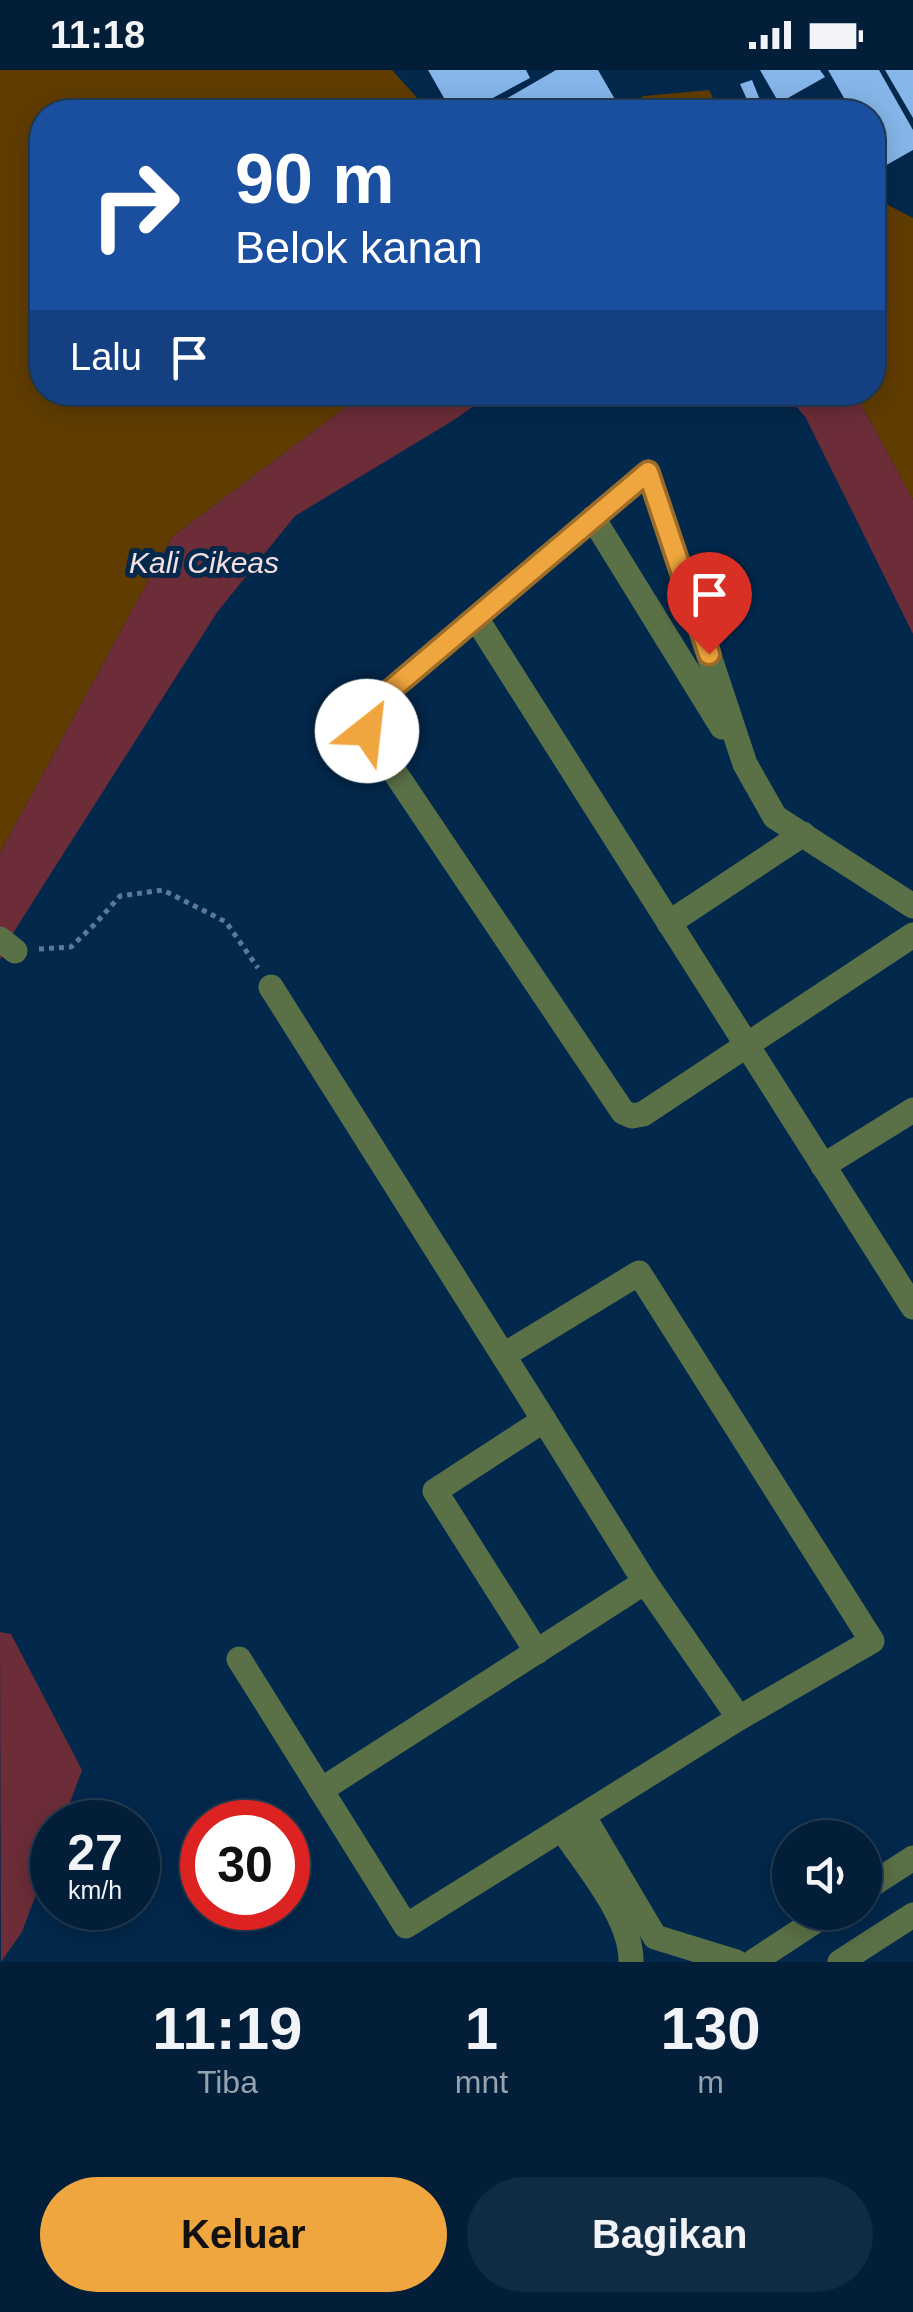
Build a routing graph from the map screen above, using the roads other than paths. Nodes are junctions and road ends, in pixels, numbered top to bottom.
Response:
1 (593, 518) junction
2 (476, 618) junction
3 (745, 764) junction
4 (803, 834) junction
5 (913, 906) edge
6 (670, 924) junction
7 (913, 935) edge
8 (272, 987) road end
9 (746, 1044) junction
10 (913, 1110) edge
11 (824, 1166) junction
12 (913, 1307) edge
13 (504, 1356) junction
14 (544, 1420) junction
15 (645, 1582) junction
16 (536, 1652) junction
17 (240, 1659) dead end
18 (739, 1718) junction
19 (321, 1790) junction
20 (573, 1823) junction
21 (913, 1858) edge
22 (882, 1879) edge
23 (913, 1914) edge
24 (802, 1930) edge
25 (631, 1962) edge
26 (736, 1962) edge
27 (753, 1962) edge
28 (840, 1962) edge

1 - 2 street
1 - 3 street
1 - 3 street
2 - 6 street
2 - 9 street
3 - 4 street
4 - 5 street
4 - 6 street
6 - 9 street
7 - 9 street
8 - 13 street
9 - 11 street
10 - 11 street
11 - 12 street
13 - 14 street
13 - 18 street
14 - 15 street
14 - 16 street
15 - 16 street
15 - 18 street
16 - 19 street
17 - 19 street
18 - 20 street
19 - 20 street
20 - 25 street
20 - 26 street
21 - 22 street
23 - 28 street
24 - 27 street

